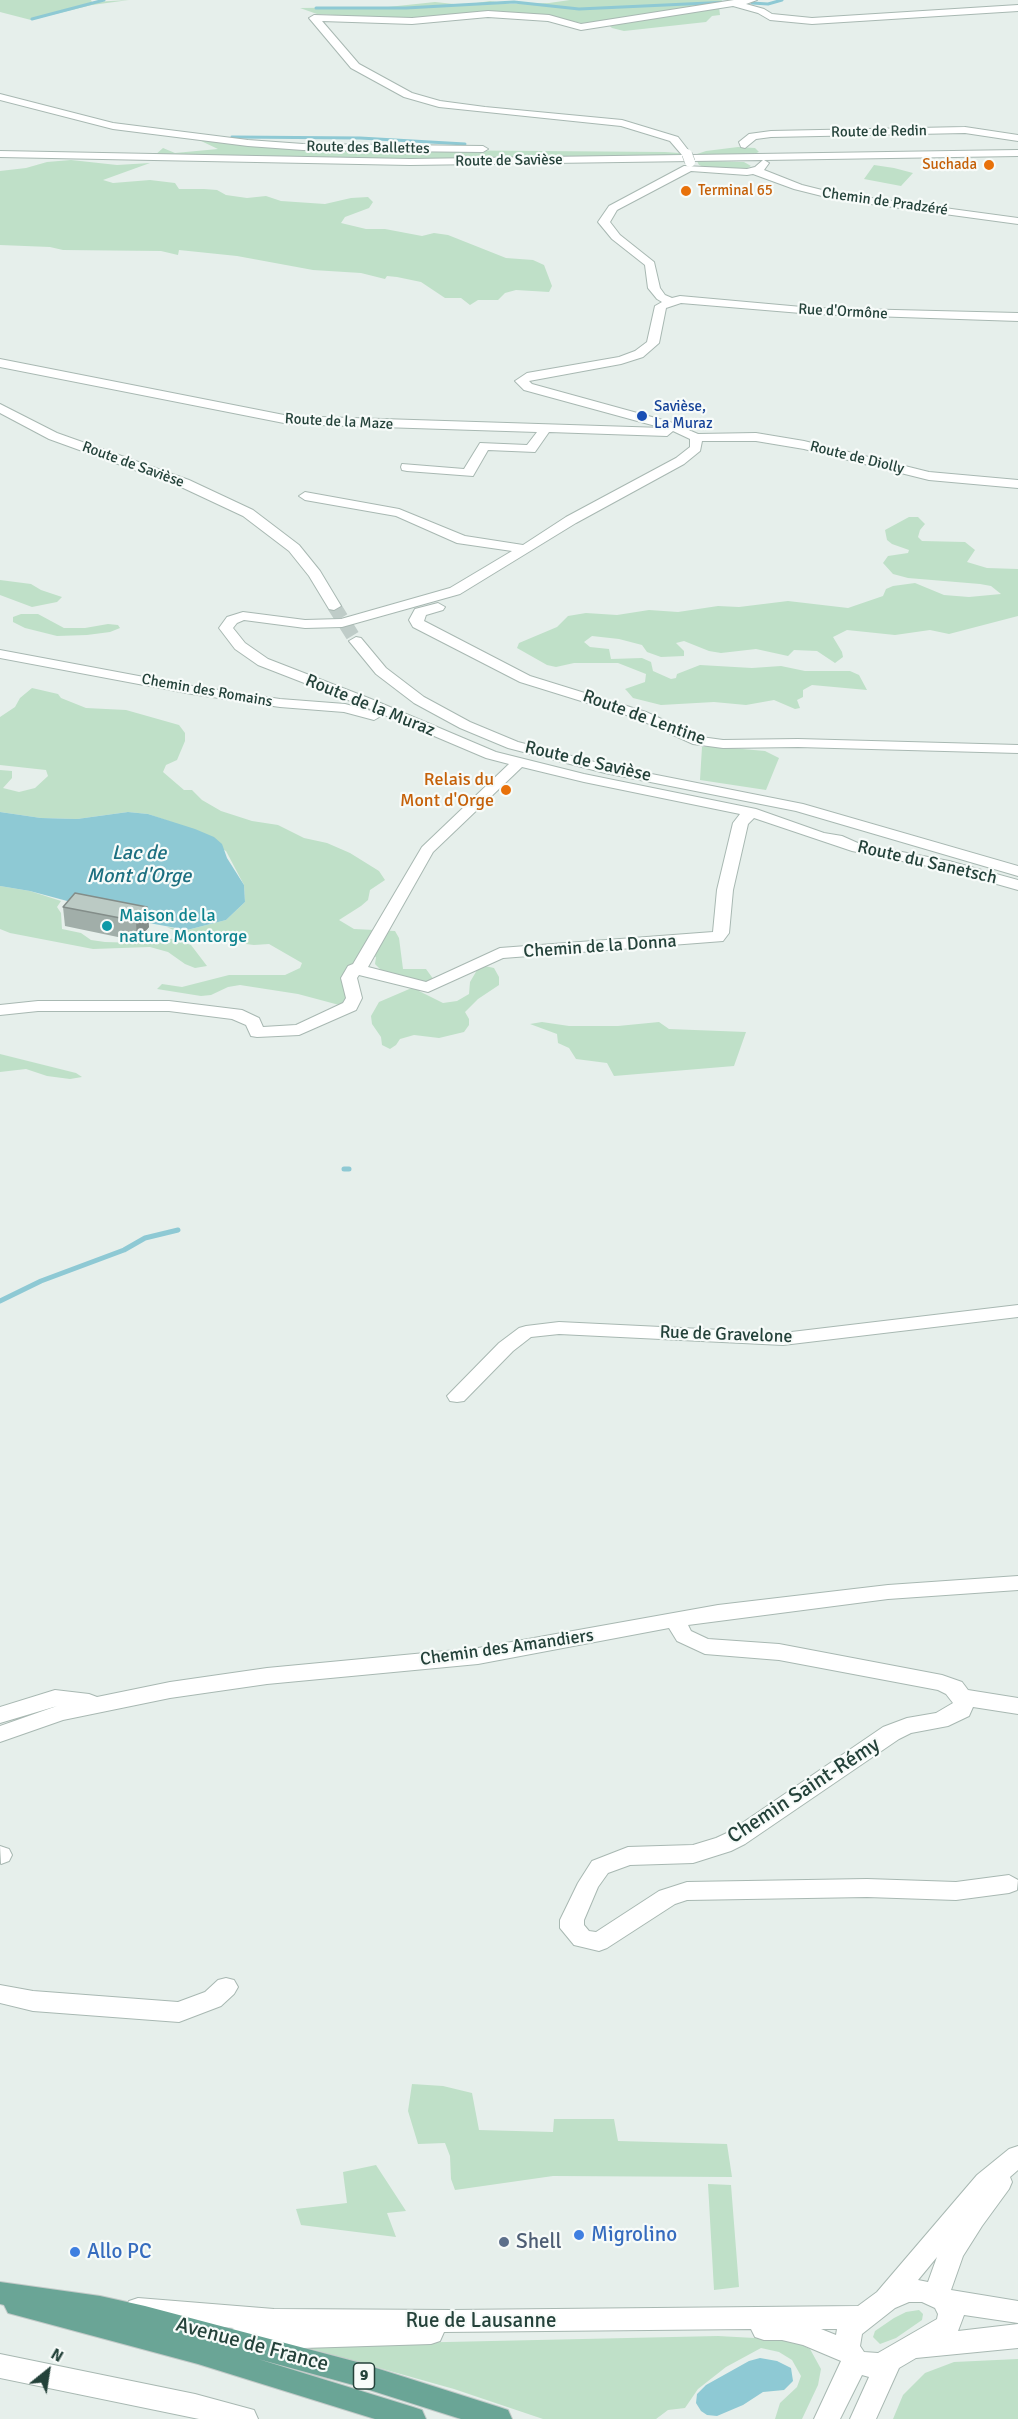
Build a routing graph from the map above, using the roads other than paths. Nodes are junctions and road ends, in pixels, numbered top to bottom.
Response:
1 (752, 0) edge
2 (732, 3) junction
3 (1018, 8) edge
4 (0, 97) edge
5 (1018, 138) edge
6 (745, 145) junction
7 (491, 149) dead end
8 (503, 149) dead end
9 (1018, 153) edge
10 (0, 154) edge
11 (806, 155) junction
12 (777, 156) junction
13 (755, 157) junction
14 (687, 158) junction
15 (702, 158) junction
16 (756, 171) junction
17 (1018, 221) edge
18 (670, 301) junction
19 (1018, 317) edge
20 (0, 363) edge
21 (0, 408) edge
22 (545, 429) junction
23 (683, 430) junction
24 (696, 438) junction
25 (407, 466) dead end
26 (1018, 484) edge
27 (305, 495) dead end
28 (526, 548) junction
29 (448, 593) junction
30 (334, 606) tunnel mouth
31 (356, 641) tunnel mouth
32 (0, 654) edge
33 (413, 722) junction
34 (1018, 749) edge
35 (518, 762) junction
36 (751, 812) junction
37 (850, 821) junction
38 (837, 839) junction
39 (1018, 871) edge
40 (1018, 885) edge
41 (356, 970) junction
42 (0, 1010) edge
43 (1018, 1311) edge
44 (457, 1396) dead end
45 (1018, 1582) edge
46 (675, 1621) junction
47 (961, 1696) junction
48 (102, 1703) junction
49 (1018, 1706) edge
50 (0, 1715) edge
51 (0, 1734) edge
52 (1009, 1884) dead end
53 (226, 1987) dead end
54 (0, 1994) edge
55 (1016, 2158) edge
56 (0, 2293) edge
57 (940, 2298) junction
58 (886, 2300) junction
59 (12, 2303) edge
60 (100, 2307) junction
61 (1018, 2312) edge
62 (862, 2317) junction
63 (125, 2332) junction
64 (1018, 2336) edge
65 (227, 2338) junction
66 (912, 2347) junction
67 (852, 2356) junction
68 (889, 2362) junction
69 (0, 2366) edge
70 (245, 2419) edge
71 (413, 2419) edge
72 (499, 2419) edge
73 (827, 2419) edge
74 (863, 2419) edge

1 - 2 street
2 - 3 street
2 - 14 street
4 - 7 street, Route des Ballettes
5 - 6 street, Route de Redin
6 - 11 street
6 - 13 street
6 - 14 street
8 - 14 street
9 - 11 street, Route de Savièse
10 - 15 street, Route de Savièse
11 - 12 street, Route de Savièse
12 - 13 street, Route de Savièse
12 - 16 street
13 - 15 street, Route de Savièse
14 - 16 street
14 - 18 street
15 - 16 street
16 - 17 street, Chemin de Pradzéré
18 - 19 street, Rue d'Ormône
18 - 23 street
20 - 22 street, Route de la Maze
21 - 30 street, Route de Savièse
22 - 23 street, Route de la Maze
22 - 25 street
23 - 24 street
24 - 26 street, Route de Diolly
24 - 28 street, Route de la Muraz
27 - 28 street
28 - 29 street, Route de la Muraz
29 - 33 street, Route de la Muraz
29 - 34 street, Route de Lentine
31 - 37 street, Route de Savièse
32 - 33 street, Chemin des Romains
33 - 35 street, Route de la Muraz
35 - 36 street, Route de la Muraz
35 - 41 street
36 - 38 street, Route de la Muraz
36 - 41 street, Chemin de la Donna
37 - 38 street
37 - 39 street, Route de Savièse
38 - 40 street, Route du Sanetsch
41 - 42 street
43 - 44 street, Rue de Gravelone
45 - 46 street, Chemin des Amandiers
46 - 47 street
46 - 48 street, Chemin des Amandiers
47 - 49 street
47 - 52 street, Chemin Saint-Rémy
48 - 50 street
48 - 51 street, Chemin des Amandiers
53 - 54 street
55 - 57 street
55 - 58 street
56 - 60 main road, Avenue de France / 9
57 - 58 street
57 - 61 street
57 - 66 street
58 - 62 street
59 - 63 main road, Avenue de France
60 - 62 street, Rue de Lausanne
60 - 65 main road, Avenue de France / 9
62 - 67 street
63 - 65 street, Rue de Lausanne
63 - 71 main road, Avenue de France / 9
64 - 66 street
65 - 67 street, Rue de Lausanne
65 - 72 main road, Avenue de France / 9
66 - 68 street
67 - 68 street, Rue de Lausanne
67 - 73 street
68 - 74 street
69 - 70 street

